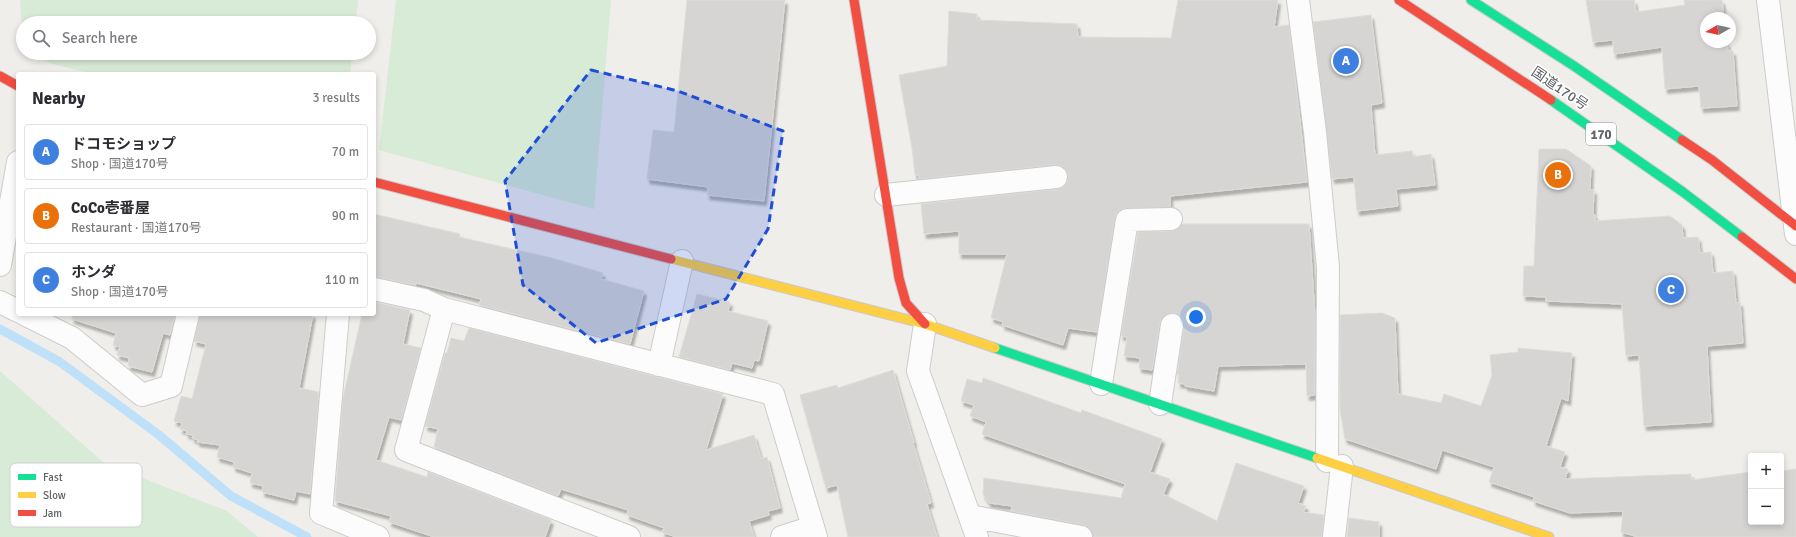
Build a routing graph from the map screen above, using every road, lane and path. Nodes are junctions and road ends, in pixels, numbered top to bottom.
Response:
1 (854, 0) edge
2 (1298, 0) edge
3 (1399, 0) edge
4 (1471, 0) edge
5 (1768, 0) edge
6 (0, 76) edge
7 (16, 85) edge
8 (1056, 177) dead end
9 (16, 182) edge
10 (376, 183) edge
11 (886, 195) junction
12 (14, 203) edge
13 (1171, 220) dead end
14 (1796, 228) edge
15 (682, 261) junction
16 (0, 264) edge
17 (1796, 279) edge
18 (376, 290) edge
19 (0, 302) edge
20 (444, 309) junction
21 (16, 310) edge
22 (28, 316) edge
23 (188, 316) edge
24 (338, 316) edge
25 (926, 324) junction
26 (1172, 325) dead end
27 (659, 364) junction
28 (1101, 384) junction
29 (1160, 404) junction
30 (1335, 464) junction
31 (970, 516) junction
32 (814, 532) edge
33 (378, 537) edge
34 (629, 537) edge
35 (782, 537) edge
36 (977, 537) edge
37 (1081, 537) edge
38 (1334, 537) edge
39 (1549, 537) edge

1 - 11 main road
2 - 30 street
3 - 17 main road, 国道170号 / 170
4 - 14 main road, 国道170号
5 - 14 street
6 - 7 main road
8 - 11 street
9 - 12 street
10 - 15 main road
11 - 25 main road
12 - 16 street
13 - 28 street
15 - 25 main road
15 - 27 street
18 - 20 street
19 - 21 street
20 - 27 street
20 - 34 street
22 - 23 street
24 - 33 street
25 - 28 main road
25 - 31 street
26 - 29 street
27 - 32 street
28 - 29 main road
29 - 30 main road
30 - 38 street
30 - 39 main road
31 - 36 street
31 - 37 street
32 - 35 street

